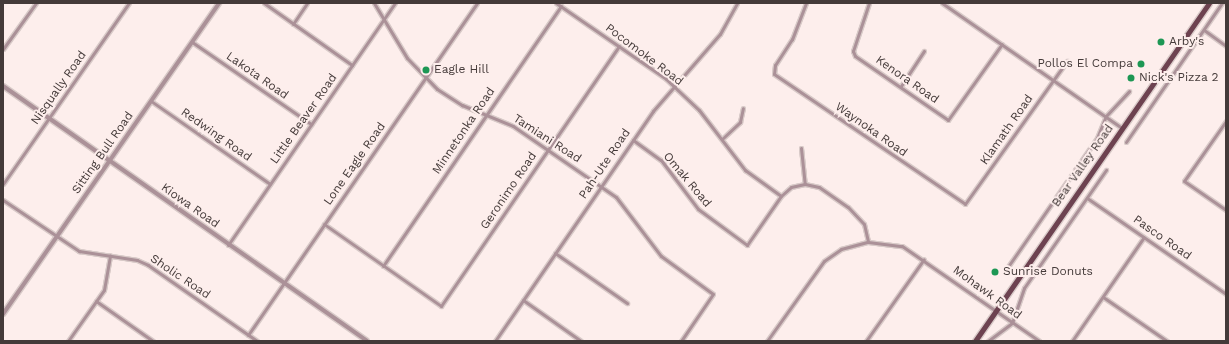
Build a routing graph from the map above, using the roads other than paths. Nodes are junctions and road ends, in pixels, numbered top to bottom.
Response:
1 (36, 3) edge
2 (130, 3) edge
3 (219, 3) edge
4 (264, 3) edge
5 (307, 3) edge
6 (374, 3) edge
7 (395, 3) edge
8 (477, 3) edge
9 (556, 3) edge
10 (737, 3) edge
11 (806, 3) edge
12 (869, 3) edge
13 (942, 3) edge
14 (1209, 3) edge
15 (1222, 3) edge
16 (561, 6) junction
17 (383, 20) junction
18 (293, 24) junction
19 (1204, 30) junction
20 (192, 42) junction
21 (1002, 44) junction
22 (619, 46) junction
23 (1226, 46) edge
24 (3, 49) edge
25 (924, 51) dead end
26 (1066, 60) dead end
27 (352, 65) junction
28 (425, 78) junction
29 (1053, 80) junction
30 (3, 86) edge
31 (672, 86) junction
32 (901, 86) junction
33 (1130, 91) dead end
34 (151, 101) junction
35 (743, 108) dead end
36 (486, 115) junction
37 (1106, 116) junction
38 (49, 119) junction
39 (1226, 121) edge
40 (311, 124) junction
41 (1224, 127) edge
42 (1122, 128) junction
43 (722, 139) junction
44 (633, 140) junction
45 (1126, 142) dead end
46 (801, 148) dead end
47 (548, 149) junction
48 (109, 161) junction
49 (1106, 170) dead end
50 (3, 184) edge
51 (270, 184) junction
52 (805, 184) junction
53 (601, 187) junction
54 (780, 196) junction
55 (1087, 198) junction
56 (3, 200) edge
57 (960, 202) joint
58 (1226, 210) edge
59 (324, 224) junction
60 (56, 237) junction
61 (1144, 237) junction
62 (868, 242) junction
63 (228, 245) junction
64 (555, 253) junction
65 (110, 256) junction
66 (924, 259) junction
67 (383, 266) junction
68 (1020, 276) junction
69 (284, 283) junction
70 (1226, 294) edge
71 (1103, 297) junction
72 (523, 300) junction
73 (96, 301) junction
74 (627, 303) dead end
75 (996, 310) junction
76 (3, 314) edge
77 (1012, 323) junction
78 (248, 335) junction
79 (68, 341) edge
80 (153, 341) edge
81 (257, 341) edge
82 (367, 341) edge
83 (495, 341) edge
84 (581, 341) edge
85 (681, 341) edge
86 (767, 341) edge
87 (866, 341) edge
88 (975, 341) edge
89 (988, 341) edge
90 (1039, 341) edge
91 (1072, 341) edge
92 (1167, 341) edge

1 - 24 street
2 - 38 street, Nisqually Road
3 - 20 street, Sitting Bull Road
4 - 18 street
5 - 18 street
6 - 17 street, Tamiani Road
7 - 17 street, Little Beaver Road
8 - 28 street, Lone Eagle Road
9 - 16 street, Pocomoke Road
10 - 31 street, Pah-Ute Road
11 - 57 street, Waynoka Road
12 - 32 street, Kenora Road
13 - 21 street
14 - 42 main road, Bear Valley Road
15 - 19 street
16 - 22 street, Pocomoke Road
16 - 36 street, Minnetonka Road
17 - 27 street, Little Beaver Road
17 - 28 street, Tamiani Road
18 - 27 street
19 - 23 street
19 - 45 street
20 - 34 street, Sitting Bull Road
20 - 40 street, Lakota Road
21 - 29 street
21 - 32 street, Kenora Road
22 - 31 street, Pocomoke Road
22 - 47 street, Geronimo Road
25 - 32 street
26 - 29 street, Klamath Road
27 - 40 street, Little Beaver Road
28 - 36 street, Tamiani Road
28 - 59 street, Lone Eagle Road
29 - 37 street
29 - 57 street, Klamath Road
30 - 38 street, Kiowa Road
31 - 43 street, Pocomoke Road
31 - 44 street, Pah-Ute Road
33 - 37 street
34 - 48 street, Sitting Bull Road
34 - 51 street, Redwing Road
35 - 43 street
36 - 47 street, Tamiani Road
36 - 67 street, Minnetonka Road
37 - 42 street
37 - 68 street
38 - 48 street, Kiowa Road
38 - 50 street, Nisqually Road
39 - 41 street
40 - 51 street, Little Beaver Road
41 - 58 street
42 - 68 main road, Bear Valley Road
43 - 54 street, Pocomoke Road
44 - 53 street, Pah-Ute Road
44 - 54 street, Omak Road
46 - 52 street
47 - 53 street, Tamiani Road
47 - 67 street, Geronimo Road
48 - 60 street, Sitting Bull Road
48 - 63 street, Kiowa Road
49 - 55 street
51 - 63 street, Little Beaver Road
52 - 54 street
52 - 62 street
53 - 64 street, Pah-Ute Road
53 - 85 street, Tamiani Road
55 - 61 street, Pasco Road
55 - 77 street
56 - 60 street, Sholic Road
59 - 67 street
59 - 69 street, Lone Eagle Road
60 - 65 street, Sholic Road
60 - 76 street, Sitting Bull Road
61 - 70 street, Pasco Road
61 - 71 street
62 - 66 street, Mohawk Road
62 - 86 street
63 - 69 street, Kiowa Road
64 - 72 street, Pah-Ute Road
64 - 74 street
65 - 73 street
65 - 78 street, Sholic Road
66 - 75 street, Mohawk Road
66 - 87 street
68 - 75 main road, Bear Valley Road
69 - 78 street, Lone Eagle Road
69 - 82 street, Kiowa Road
71 - 91 street
71 - 92 street
72 - 83 street, Pah-Ute Road
72 - 84 street
73 - 79 street
73 - 80 street
75 - 77 street, Mohawk Road
75 - 88 main road, Bear Valley Road
77 - 89 street
77 - 90 street, Mohawk Road
78 - 81 street, Sholic Road

